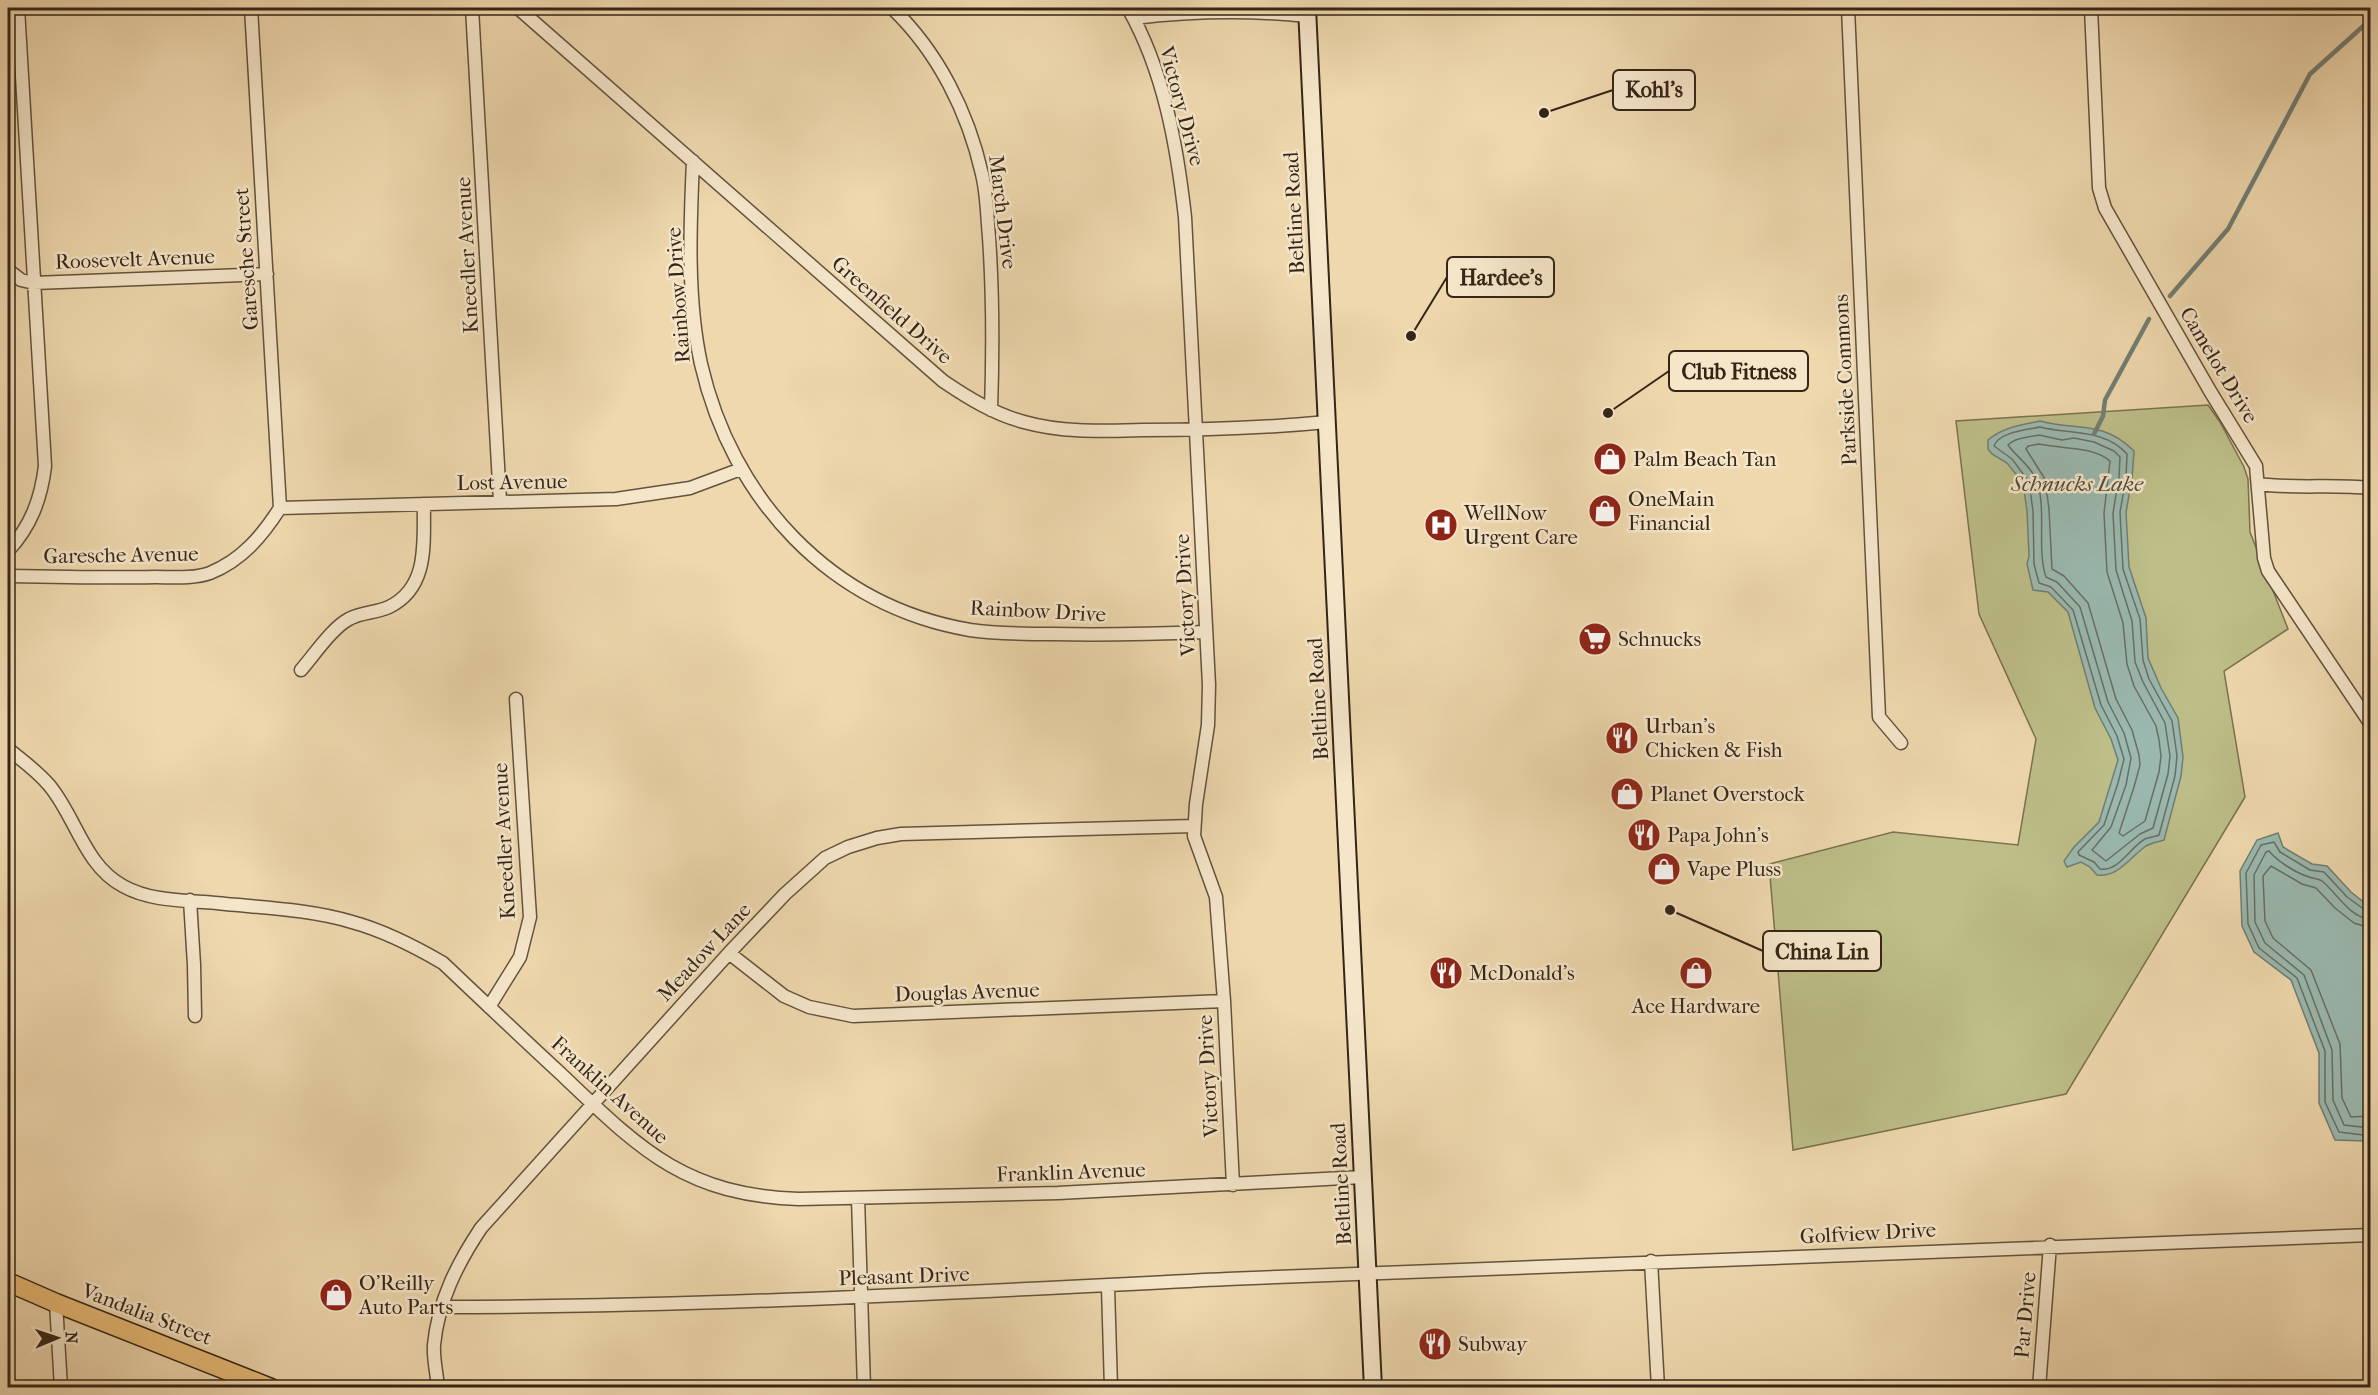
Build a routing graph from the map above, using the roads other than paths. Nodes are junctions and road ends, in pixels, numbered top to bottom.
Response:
1 (18, 8) edge
2 (251, 8) edge
3 (472, 8) edge
4 (518, 8) edge
5 (892, 8) edge
6 (1848, 8) edge
7 (2091, 8) edge
8 (1307, 12) edge
9 (1131, 13) edge
10 (693, 161) junction
11 (8, 270) edge
12 (267, 274) junction
13 (34, 283) junction
14 (991, 410) junction
15 (1327, 422) junction
16 (1196, 430) junction
17 (741, 469) junction
18 (2258, 484) junction
19 (2370, 488) edge
20 (500, 501) junction
21 (424, 504) junction
22 (280, 508) junction
23 (8, 551) edge
24 (8, 576) edge
25 (1206, 632) junction
26 (301, 670) dead end
27 (516, 699) dead end
28 (2370, 723) edge
29 (1901, 743) dead end
30 (8, 749) edge
31 (1194, 826) junction
32 (190, 900) junction
33 (729, 953) junction
34 (1224, 1001) junction
35 (489, 1007) junction
36 (195, 1016) dead end
37 (592, 1103) junction
38 (1363, 1177) junction
39 (1233, 1185) junction
40 (858, 1198) junction
41 (2370, 1235) edge
42 (2050, 1245) junction
43 (1651, 1261) junction
44 (1368, 1273) junction
45 (8, 1282) edge
46 (1108, 1287) junction
47 (861, 1298) junction
48 (56, 1304) junction
49 (441, 1307) junction
50 (61, 1388) edge
51 (271, 1388) edge
52 (438, 1388) edge
53 (864, 1388) edge
54 (1111, 1388) edge
55 (1373, 1388) edge
56 (1658, 1388) edge
57 (2039, 1388) edge

1 - 13 street
2 - 12 street, Garesche Street
3 - 20 street, Kneedler Avenue
4 - 10 street, Greenfield Drive
5 - 14 street, March Drive
6 - 29 street, Parkside Commons
7 - 18 street, Camelot Drive
8 - 9 street
8 - 15 main road, Beltline Road
9 - 16 street, Victory Drive
10 - 14 street, Greenfield Drive
10 - 17 street, Rainbow Drive
11 - 13 street, Roosevelt Avenue
12 - 13 street, Roosevelt Avenue
12 - 22 street, Garesche Street
13 - 23 street
14 - 16 street, Greenfield Drive
15 - 16 street, Greenfield Drive
15 - 38 main road, Beltline Road
16 - 25 street, Victory Drive
17 - 20 street, Lost Avenue
17 - 25 street, Rainbow Drive
18 - 19 street
18 - 28 street, Camelot Drive
20 - 21 street, Lost Avenue
21 - 22 street, Lost Avenue
21 - 26 street
22 - 24 street, Garesche Avenue
25 - 31 street, Victory Drive
27 - 35 street, Kneedler Avenue
30 - 32 street, Franklin Avenue
31 - 33 street, Meadow Lane
31 - 34 street, Victory Drive
32 - 35 street, Franklin Avenue
32 - 36 street
33 - 34 street, Douglas Avenue
33 - 37 street, Meadow Lane
34 - 39 street, Victory Drive
35 - 37 street, Franklin Avenue
37 - 40 street, Franklin Avenue
37 - 49 street, Meadow Lane
38 - 39 street, Franklin Avenue
38 - 44 main road, Beltline Road
39 - 40 street, Franklin Avenue
40 - 47 street
41 - 42 street, Golfview Drive
42 - 43 street, Golfview Drive
42 - 57 street, Par Drive
43 - 44 street, Golfview Drive
43 - 56 street
44 - 46 street, Pleasant Drive
44 - 55 main road, Beltline Road
45 - 48 main road, Vandalia Street
46 - 47 street, Pleasant Drive
46 - 54 street
47 - 49 street, Pleasant Drive
47 - 53 street
48 - 50 street
48 - 51 main road, Vandalia Street
49 - 52 street, Meadow Lane

